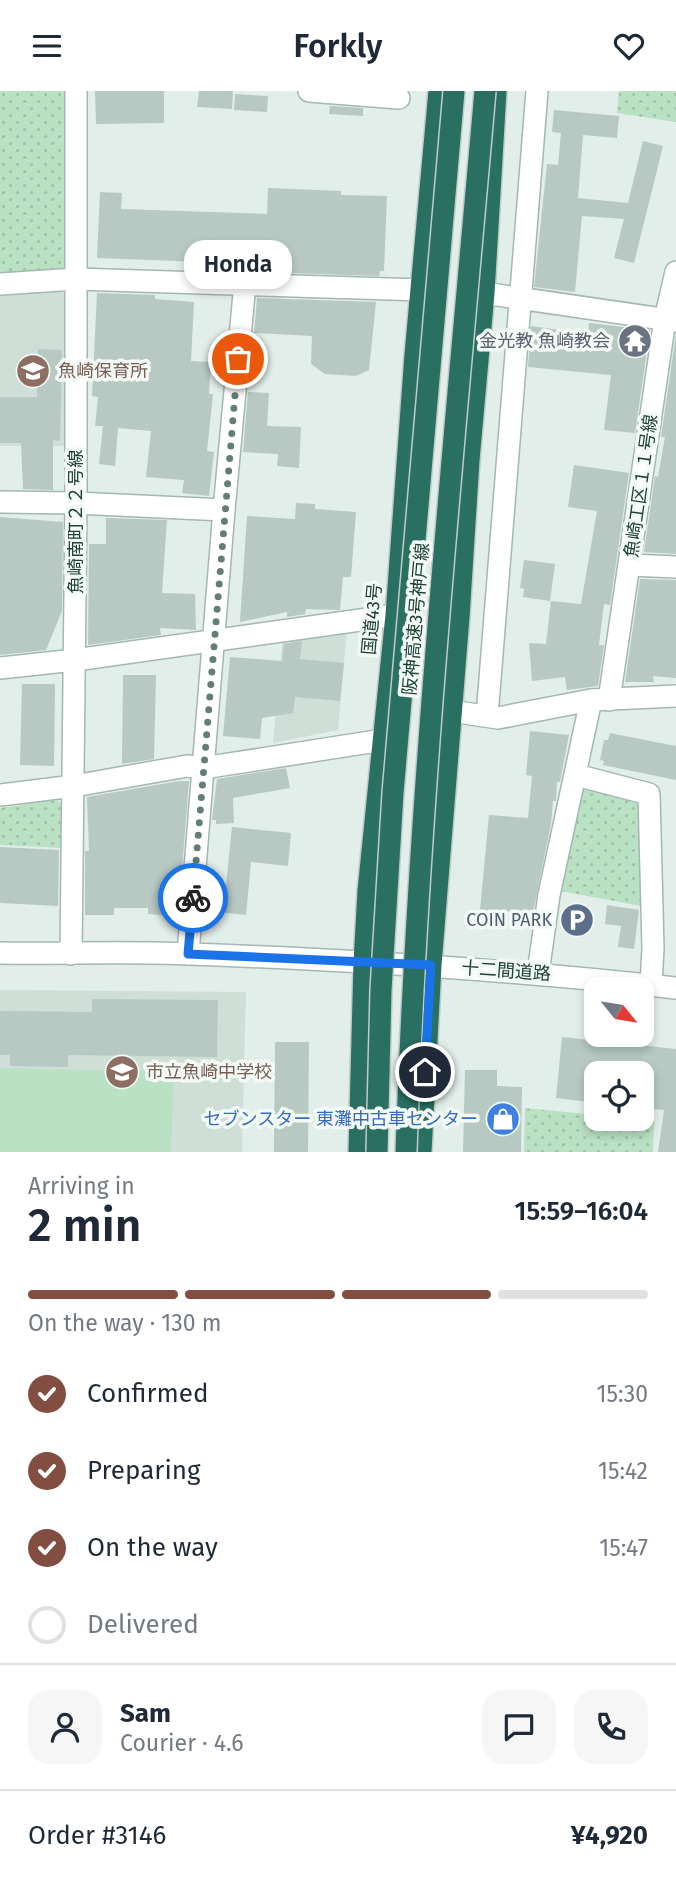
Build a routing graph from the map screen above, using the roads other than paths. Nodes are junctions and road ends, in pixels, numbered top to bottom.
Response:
1 (76, 91) edge
2 (309, 91) edge
3 (439, 91) edge
4 (454, 91) edge
5 (485, 91) edge
6 (493, 91) edge
7 (537, 91) edge
8 (399, 98) dead end
9 (482, 118) junction
10 (676, 272) edge
11 (76, 279) junction
12 (244, 283) junction
13 (0, 284) edge
14 (422, 290) junction
15 (484, 293) junction
16 (520, 298) junction
17 (671, 320) edge
18 (0, 502) edge
19 (76, 503) junction
20 (224, 510) junction
21 (630, 565) junction
22 (676, 567) edge
23 (396, 615) junction
24 (214, 641) junction
25 (75, 660) junction
26 (0, 668) edge
27 (676, 696) edge
28 (600, 700) junction
29 (488, 704) dead end
30 (451, 711) junction
31 (383, 740) junction
32 (203, 768) junction
33 (576, 775) junction
34 (74, 786) junction
35 (0, 795) edge
36 (0, 953) edge
37 (71, 954) junction
38 (188, 954) junction
39 (364, 963) junction
40 (431, 965) junction
41 (538, 972) junction
42 (584, 977) edge
43 (651, 977) edge
44 (654, 985) edge
45 (676, 988) edge
46 (359, 1152) edge
47 (376, 1152) edge
48 (406, 1152) edge
49 (421, 1152) edge

1 - 11 street, 魚崎南町２２号線
2 - 8 street
3 - 14 highway, 国道43号
4 - 47 highway, 阪神高速3号神戸線, bridge
5 - 9 highway, 阪神高速3号神戸線, bridge
6 - 9 highway, bridge
6 - 15 highway
7 - 16 street
9 - 48 highway, 阪神高速3号神戸線, bridge
10 - 17 street, 魚崎工区１１号線
11 - 12 street
11 - 13 street
11 - 19 street, 魚崎南町２２号線
12 - 14 street
12 - 20 street
14 - 23 highway, 国道43号
15 - 16 street
15 - 30 highway
16 - 17 street
16 - 29 street
17 - 21 street, 魚崎工区１１号線
18 - 19 street
19 - 20 street
19 - 25 street, 魚崎南町２２号線
20 - 24 street
21 - 22 street
21 - 28 street, 魚崎工区１１号線
23 - 24 street
23 - 31 highway, 国道43号
24 - 25 street
24 - 32 street
25 - 26 street
25 - 34 street, 魚崎南町２２号線
27 - 28 street
28 - 30 street
28 - 33 street, 魚崎工区１１号線
30 - 40 highway
31 - 32 street
31 - 39 highway, 国道43号
32 - 34 street
32 - 38 street
33 - 41 street, 魚崎工区１１号線
33 - 43 street
34 - 35 street
34 - 37 street, 魚崎南町２２号線
36 - 37 street, 十二間道路
37 - 38 street, 十二間道路
38 - 39 street, 十二間道路
39 - 40 street, 十二間道路
39 - 46 highway, 国道43号
40 - 41 street, 十二間道路
40 - 49 highway
41 - 42 street, 十二間道路
44 - 45 street, 十二間道路

